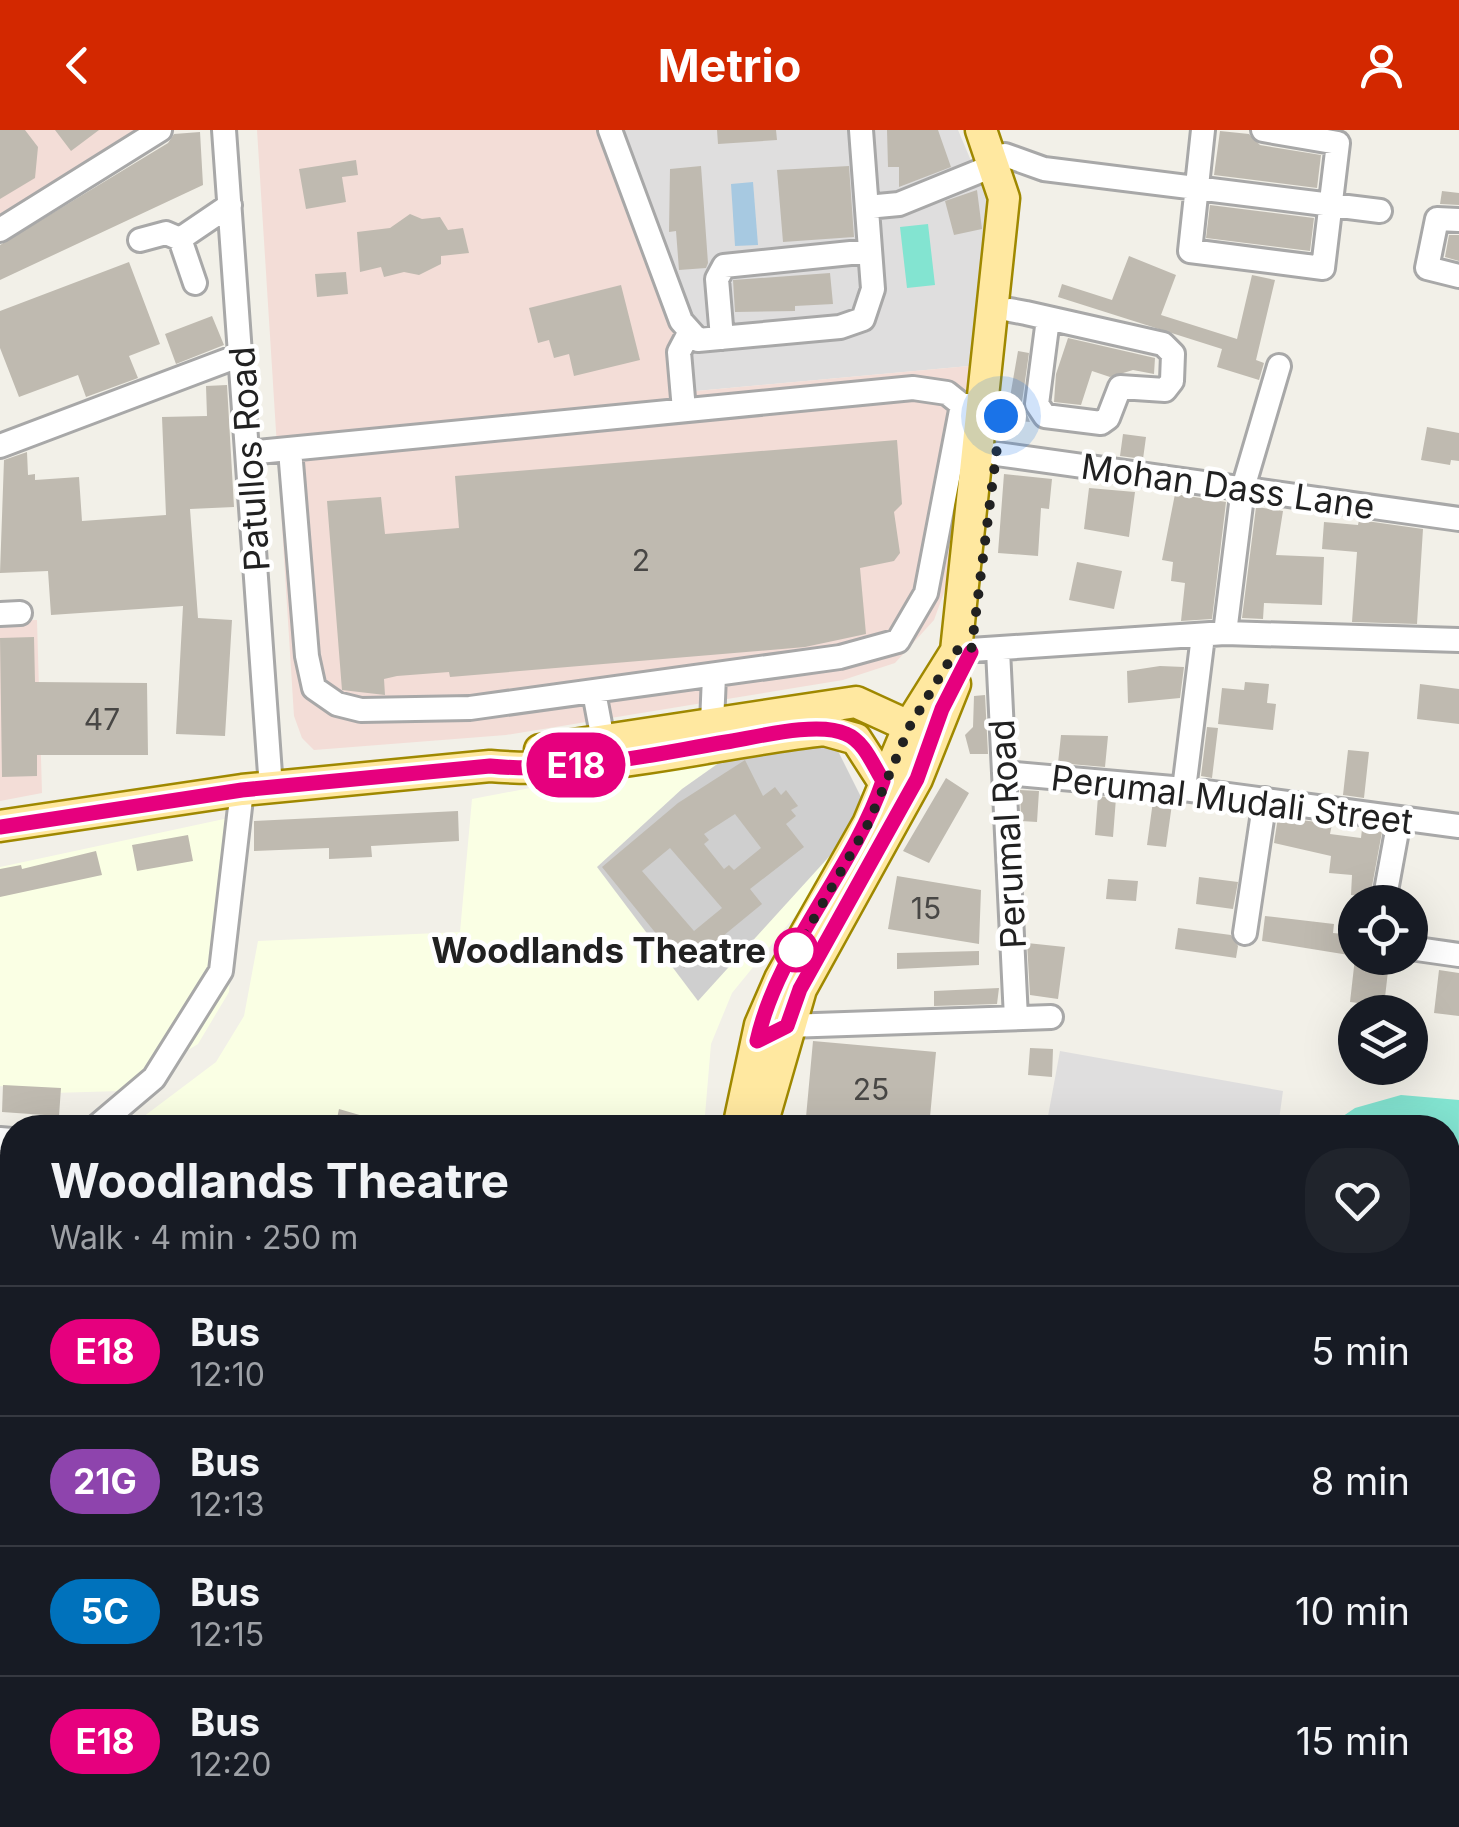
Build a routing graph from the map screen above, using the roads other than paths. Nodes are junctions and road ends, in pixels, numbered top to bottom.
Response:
1 (160, 130) edge
2 (224, 130) edge
3 (610, 130) edge
4 (862, 130) edge
5 (981, 130) edge
6 (1203, 130) edge
7 (1263, 130) edge
8 (999, 150) edge
9 (1194, 185) junction
10 (1333, 204) junction
11 (230, 205) junction
12 (867, 208) junction
13 (1380, 211) dead end
14 (1459, 220) edge
15 (0, 230) edge
16 (180, 238) junction
17 (140, 240) dead end
18 (870, 251) junction
19 (234, 257) junction
20 (1459, 276) edge
21 (1010, 310) junction
22 (1048, 319) junction
23 (689, 333) junction
24 (722, 338) junction
25 (241, 355) junction
26 (1278, 366) dead end
27 (973, 405) junction
28 (684, 410) junction
29 (0, 446) edge
30 (290, 450) junction
31 (248, 454) junction
32 (997, 454) junction
33 (1242, 488) junction
34 (1459, 519) edge
35 (1214, 634) junction
36 (1459, 640) edge
37 (975, 651) junction
38 (714, 676) junction
39 (594, 692) junction
40 (712, 723) junction
41 (921, 731) junction
42 (603, 740) junction
43 (490, 766) junction
44 (1004, 773) junction
45 (883, 781) junction
46 (257, 789) junction
47 (1184, 789) junction
48 (1265, 799) junction
49 (1399, 820) junction
50 (0, 826) edge
51 (1459, 826) edge
52 (1387, 885) edge
53 (1245, 933) dead end
54 (1428, 951) edge
55 (1459, 955) edge
56 (1050, 1017) dead end
57 (1016, 1018) junction
58 (787, 1026) junction
59 (757, 1041) junction
60 (110, 1115) edge
61 (741, 1115) edge
62 (764, 1115) edge

1 - 15 street
2 - 11 street, Patullos Road
3 - 23 street
4 - 12 street
5 - 8 main road
6 - 9 street
7 - 10 street
8 - 9 street
8 - 12 street
8 - 21 main road
8 - 27 main road
9 - 10 street
9 - 10 street
10 - 13 street
11 - 16 street
11 - 19 street, Patullos Road
12 - 18 street
14 - 20 street
16 - 17 street
16 - 19 street
18 - 24 street
18 - 24 street
19 - 25 street, Patullos Road
21 - 22 street
21 - 32 main road
22 - 22 street
23 - 24 street
23 - 28 street
25 - 29 street
25 - 31 street, Patullos Road
26 - 33 street
27 - 28 street
27 - 37 main road
27 - 38 street
28 - 30 street
30 - 31 street
30 - 39 street
31 - 46 street, Patullos Road
32 - 33 street, Mohan Dass Lane
32 - 37 main road
33 - 34 street, Mohan Dass Lane
33 - 35 street
35 - 36 street
35 - 37 street
35 - 47 street
37 - 41 main road
37 - 44 street, Perumal Road
38 - 39 street
38 - 40 street
39 - 42 street
40 - 41 main road
40 - 42 main road
41 - 45 main road
41 - 58 main road
42 - 43 main road
43 - 45 main road
43 - 46 main road
44 - 47 street, Perumal Mudali Street
44 - 57 street, Perumal Road
45 - 59 main road
46 - 50 main road
46 - 60 street, Patullos Road
47 - 48 street, Perumal Mudali Street
48 - 49 street, Perumal Mudali Street
48 - 53 street
49 - 51 street, Perumal Mudali Street
49 - 52 street
54 - 55 street
56 - 57 street
57 - 58 street
58 - 59 street
58 - 62 main road
59 - 61 main road

